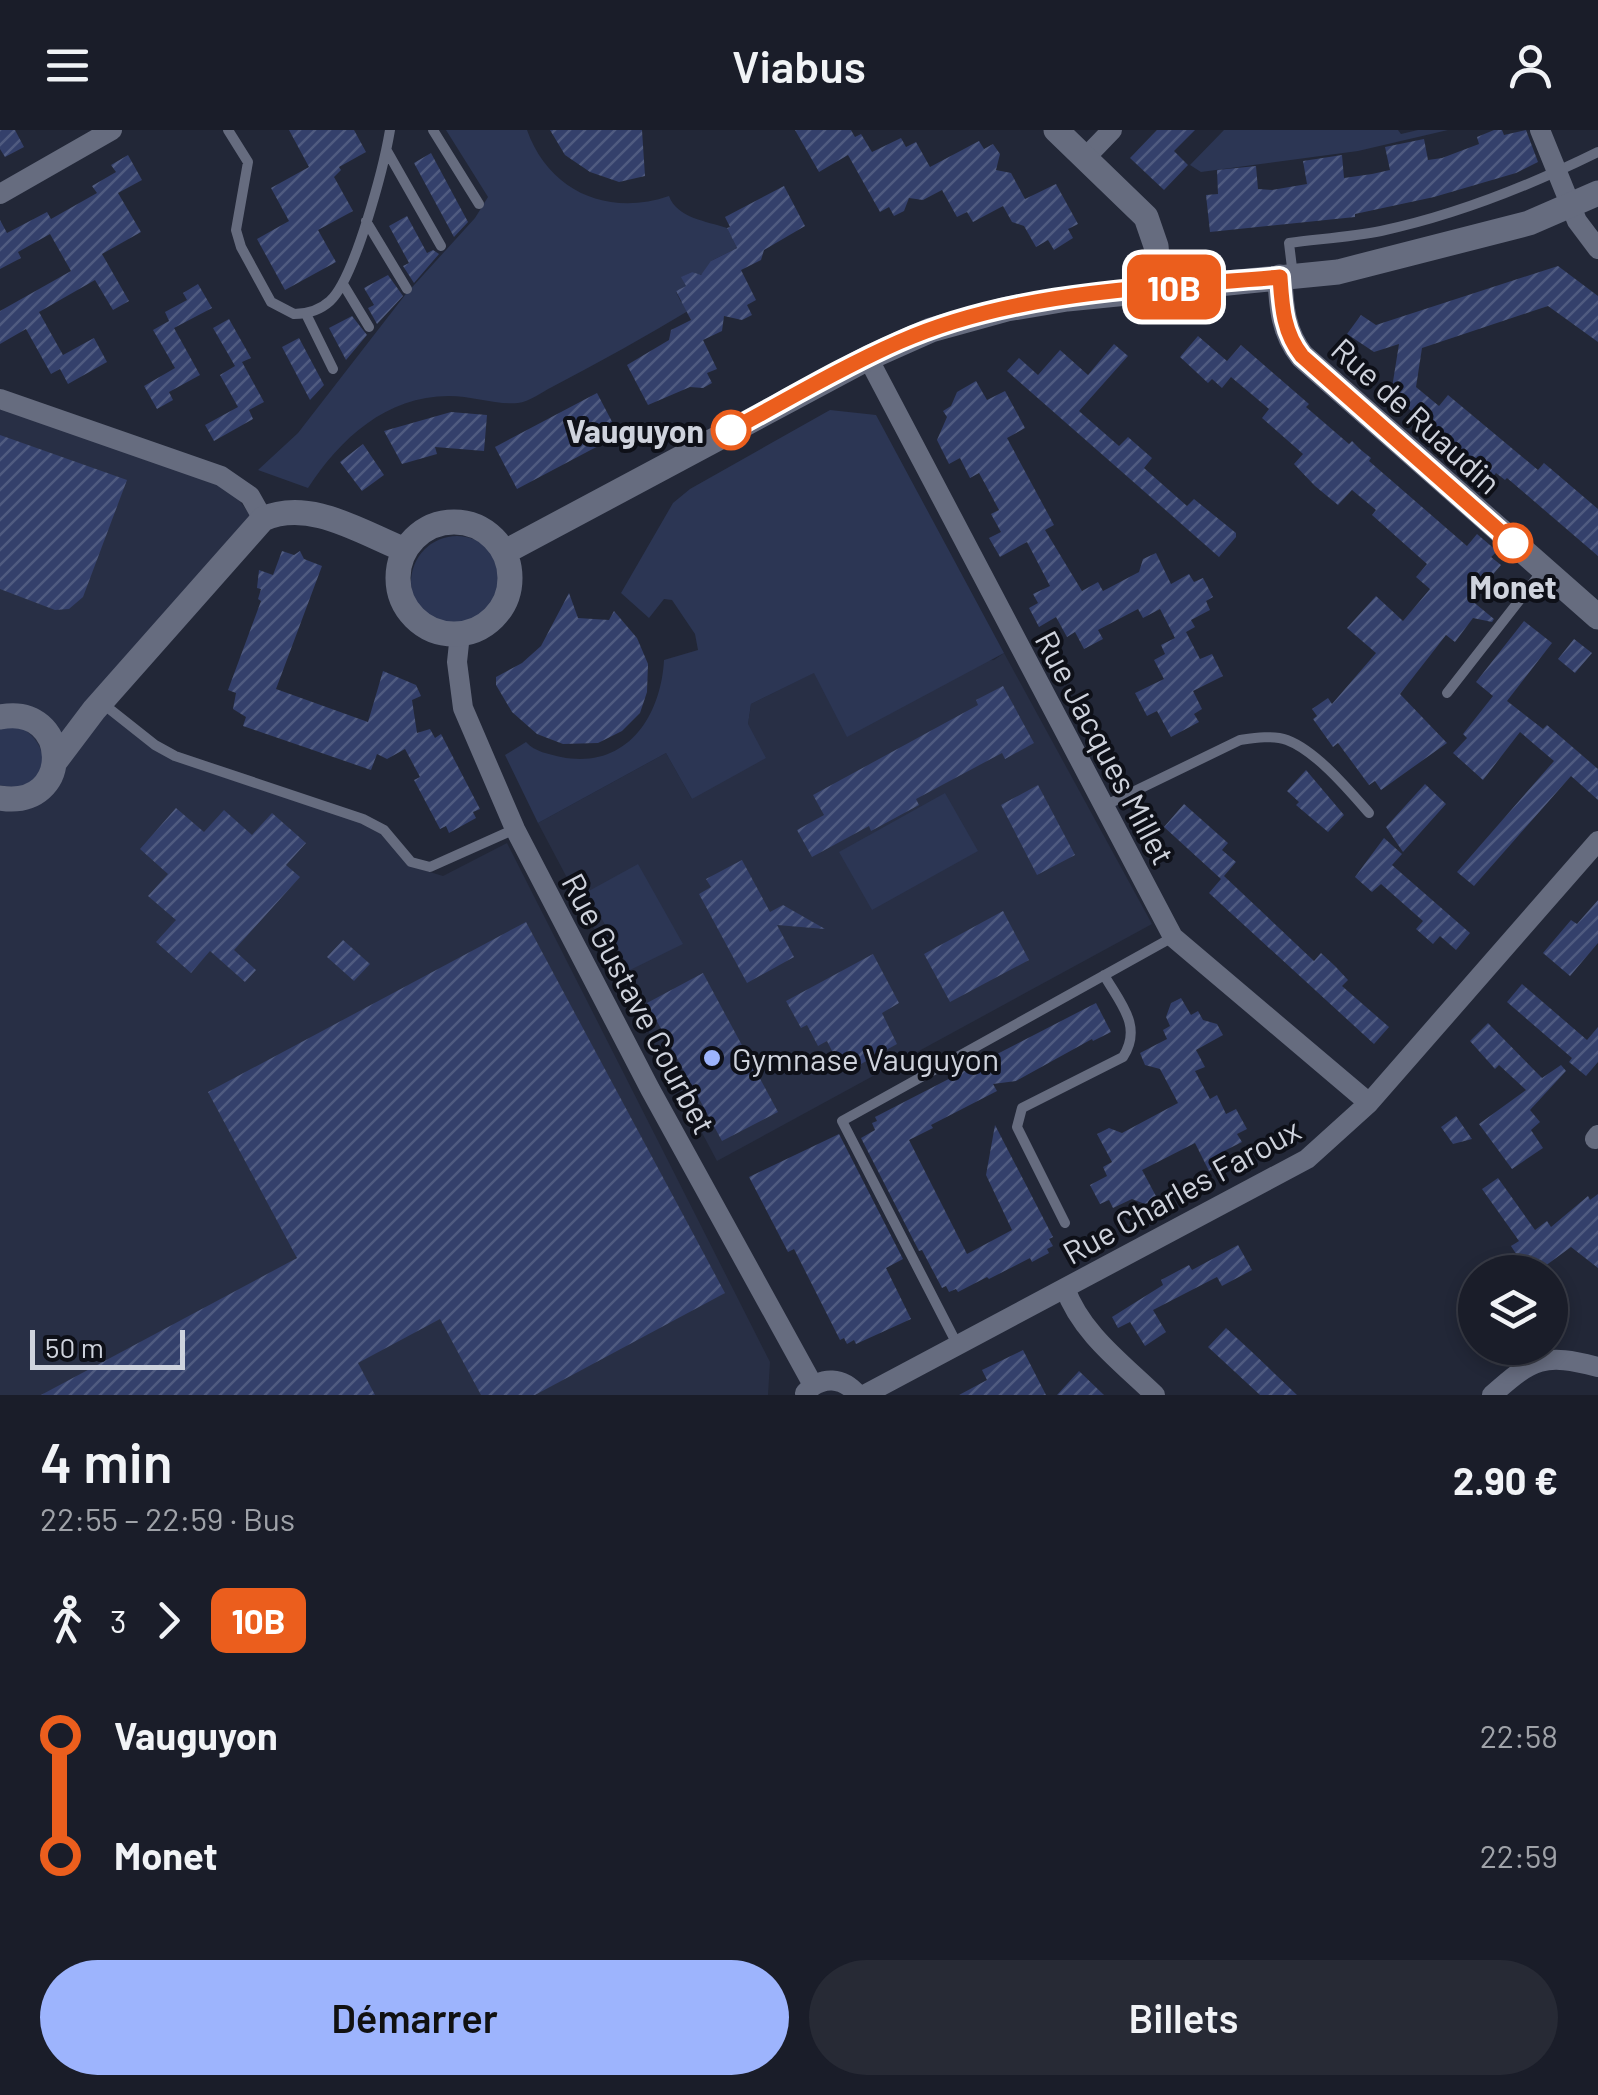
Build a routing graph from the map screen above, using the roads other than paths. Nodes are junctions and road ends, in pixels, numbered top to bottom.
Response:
1 (112, 130) edge
2 (228, 130) edge
3 (390, 130) edge
4 (433, 130) edge
5 (1056, 130) edge
6 (1112, 130) edge
7 (1540, 130) edge
8 (386, 151) junction
9 (1598, 152) edge
10 (1086, 157) junction
11 (1558, 172) junction
12 (0, 194) edge
13 (1598, 194) edge
14 (479, 204) dead end
15 (1571, 206) junction
16 (366, 221) junction
17 (441, 246) dead end
18 (1598, 248) edge
19 (1287, 277) junction
20 (343, 284) junction
21 (406, 289) dead end
22 (1160, 289) junction
23 (306, 314) junction
24 (369, 328) dead end
25 (868, 358) junction
26 (333, 369) dead end
27 (0, 399) edge
28 (263, 519) junction
29 (405, 550) junction
30 (504, 552) junction
31 (1543, 569) junction
32 (1598, 617) edge
33 (460, 634) junction
34 (1447, 694) dead end
35 (98, 706) junction
36 (1, 711) edge
37 (37, 723) junction
38 (54, 763) junction
39 (0, 798) edge
40 (1103, 806) junction
41 (1369, 813) dead end
42 (515, 828) junction
43 (1598, 841) edge
44 (1173, 937) junction
45 (1104, 974) junction
46 (1369, 1103) junction
47 (1064, 1223) dead end
48 (1065, 1288) junction
49 (958, 1344) junction
50 (1598, 1366) edge
51 (809, 1390) edge
52 (861, 1395) edge
53 (1155, 1395) edge
54 (1492, 1395) edge

1 - 12 street
2 - 23 lane
3 - 8 lane
4 - 14 lane
5 - 10 street
6 - 10 street
7 - 11 street
8 - 16 lane
8 - 17 lane
9 - 11 lane
10 - 22 street
11 - 15 street
11 - 19 lane
13 - 15 street
15 - 18 street
15 - 19 street
16 - 20 lane
16 - 21 lane
19 - 22 street
19 - 31 street, Rue de Ruaudin
20 - 23 lane
20 - 24 lane
22 - 25 street
23 - 26 lane
25 - 30 street
25 - 40 street, Rue Jacques Millet
27 - 28 street
28 - 29 street
28 - 35 street
29 - 30 street
29 - 33 street
30 - 33 street
31 - 32 street, Rue de Ruaudin
31 - 34 lane
33 - 42 street, Rue Gustave Courbet
35 - 37 street
35 - 38 street
35 - 42 lane
36 - 37 street
37 - 38 street
38 - 39 street
40 - 41 lane
40 - 44 street, Rue Jacques Millet
42 - 51 street, Rue Gustave Courbet
43 - 46 street, Rue Charles Faroux
44 - 45 lane
44 - 46 street, Rue Jacques Millet
45 - 47 lane
45 - 49 lane
46 - 48 street, Rue Charles Faroux
48 - 49 street, Rue Charles Faroux
48 - 53 street
49 - 52 street, Rue Charles Faroux
50 - 54 street
51 - 52 street

